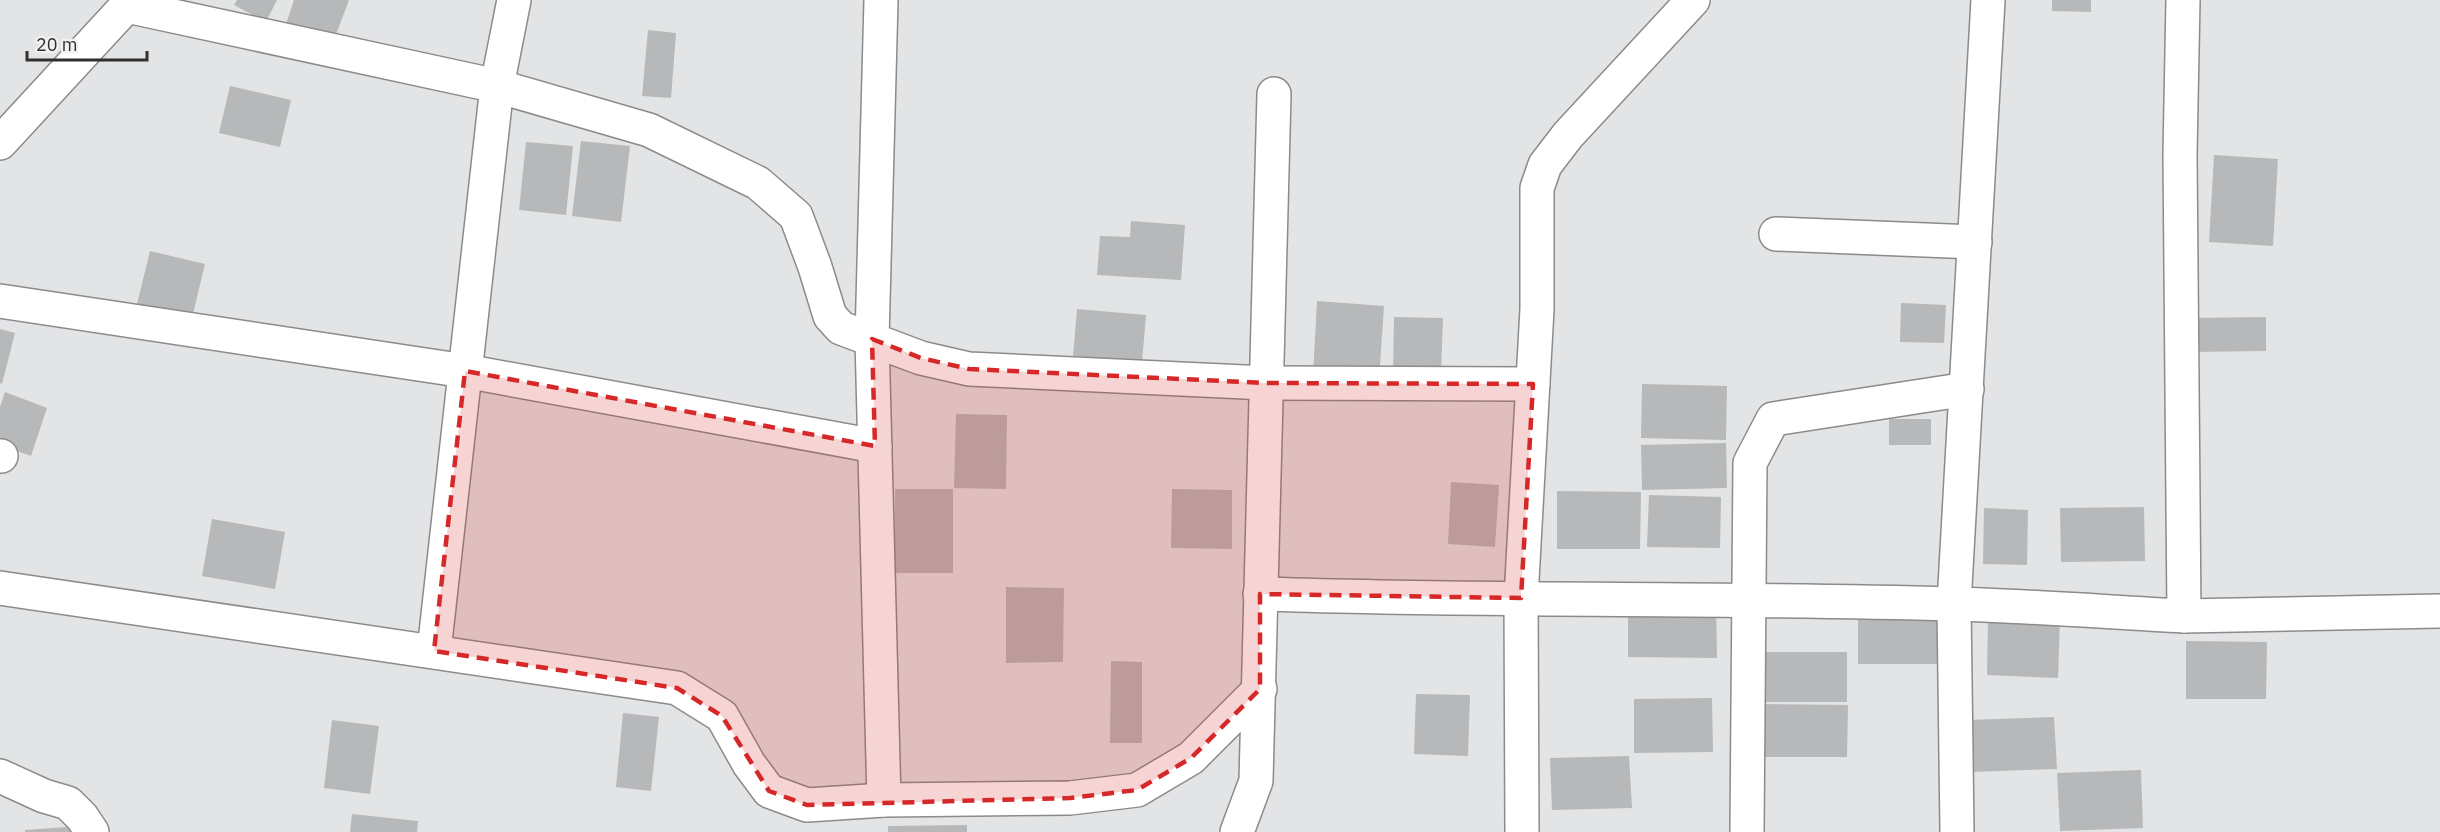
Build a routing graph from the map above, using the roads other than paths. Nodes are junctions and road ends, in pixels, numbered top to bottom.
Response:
1 (514, 0) edge
2 (881, 0) edge
3 (1693, 0) edge
4 (1988, 0) edge
5 (2183, 0) edge
6 (130, 3) edge
7 (497, 86) junction
8 (1274, 94) dead end
9 (0, 143) edge
10 (1776, 234) dead end
11 (1975, 242) junction
12 (0, 301) edge
13 (873, 339) junction
14 (465, 371) junction
15 (1266, 383) junction
16 (1533, 384) junction
17 (1967, 389) junction
18 (875, 446) junction
19 (0, 588) edge
20 (1260, 594) junction
21 (1521, 598) junction
22 (1750, 600) junction
23 (1954, 604) junction
24 (2440, 611) edge
25 (2184, 616) junction
26 (434, 651) junction
27 (1260, 689) junction
28 (0, 776) edge
29 (884, 800) junction
30 (92, 832) edge
31 (1237, 832) edge
32 (1522, 832) edge
33 (1747, 832) edge
34 (1957, 832) edge

1 - 7 street
2 - 13 street
3 - 16 street
4 - 11 street
5 - 25 street
6 - 7 street
6 - 9 street
7 - 13 street
7 - 14 street
8 - 15 street
10 - 11 street
11 - 17 street
12 - 14 street
13 - 15 street
13 - 18 street
14 - 18 street
14 - 26 street
15 - 16 street
15 - 20 street
16 - 21 street
17 - 22 street
17 - 23 street
18 - 29 street
19 - 26 street
20 - 21 street
20 - 27 street
21 - 22 street
21 - 32 street
22 - 23 street
22 - 33 street
23 - 25 street
23 - 34 street
24 - 25 street
26 - 29 street
27 - 29 street
27 - 31 street
28 - 30 street

